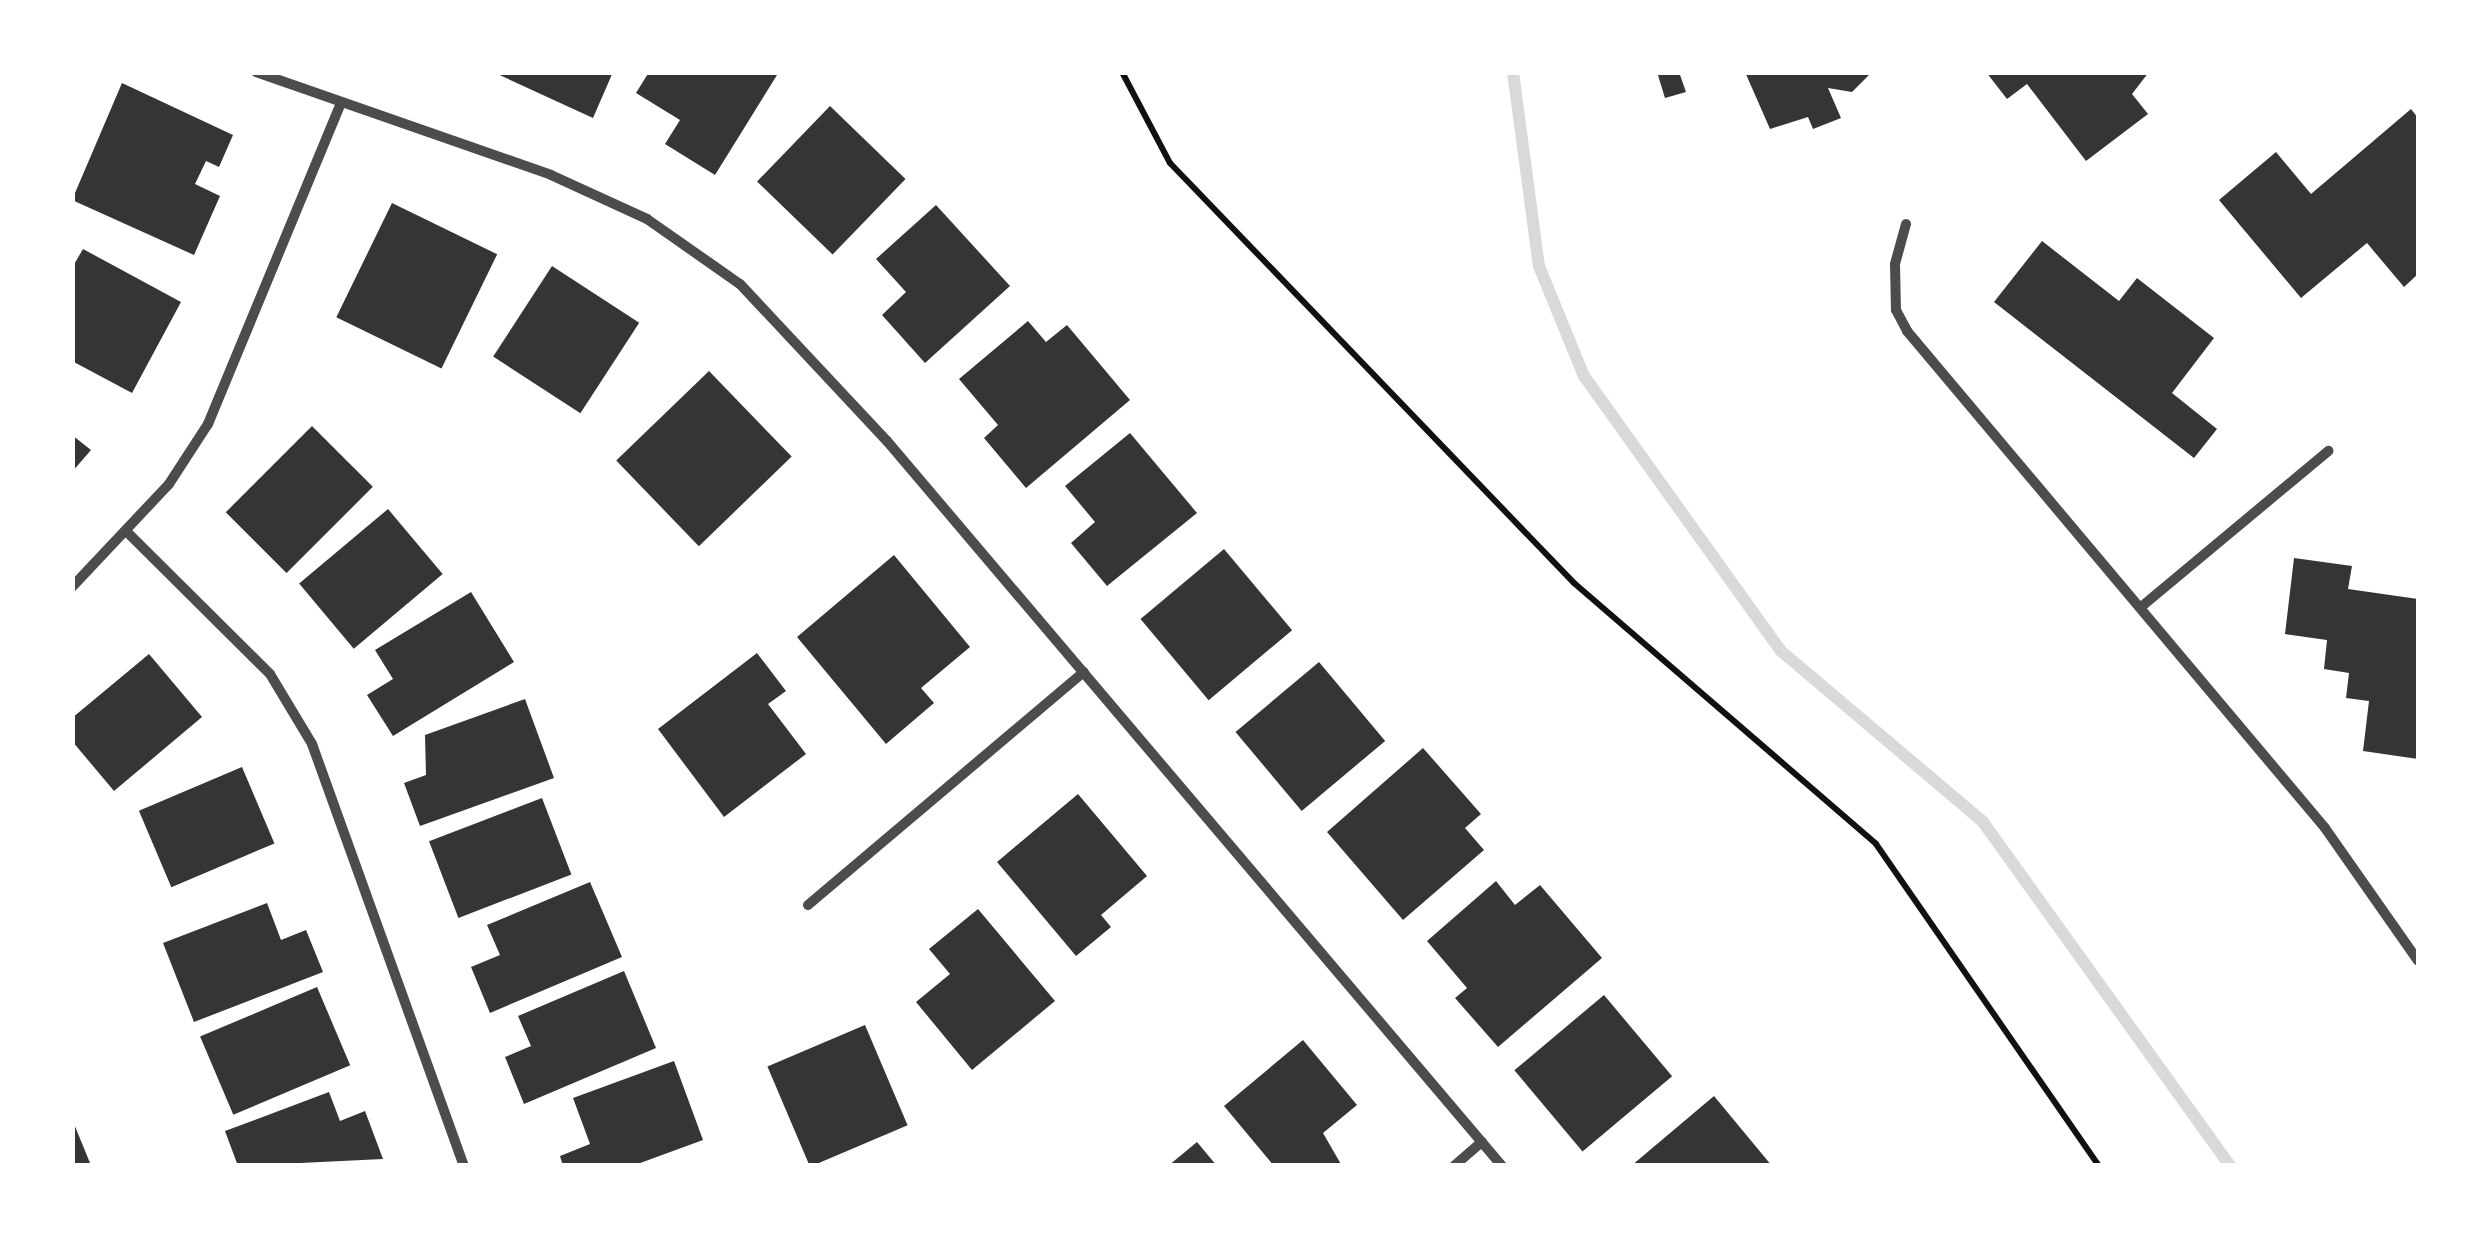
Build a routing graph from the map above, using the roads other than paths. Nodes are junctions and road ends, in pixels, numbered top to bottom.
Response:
1 (256, 72) edge
2 (339, 106) junction
3 (1906, 224) dead end
4 (2328, 451) dead end
5 (126, 531) junction
6 (72, 587) edge
7 (2141, 607) junction
8 (1084, 672) junction
9 (808, 905) dead end
10 (2418, 961) edge
11 (1482, 1142) junction
12 (464, 1166) edge
13 (1454, 1166) edge
14 (1502, 1166) edge

1 - 2 street
2 - 5 street
2 - 8 street
3 - 7 street
4 - 7 street
5 - 6 street
5 - 12 street
7 - 10 street
8 - 9 street
8 - 11 street
11 - 13 street
11 - 14 street

